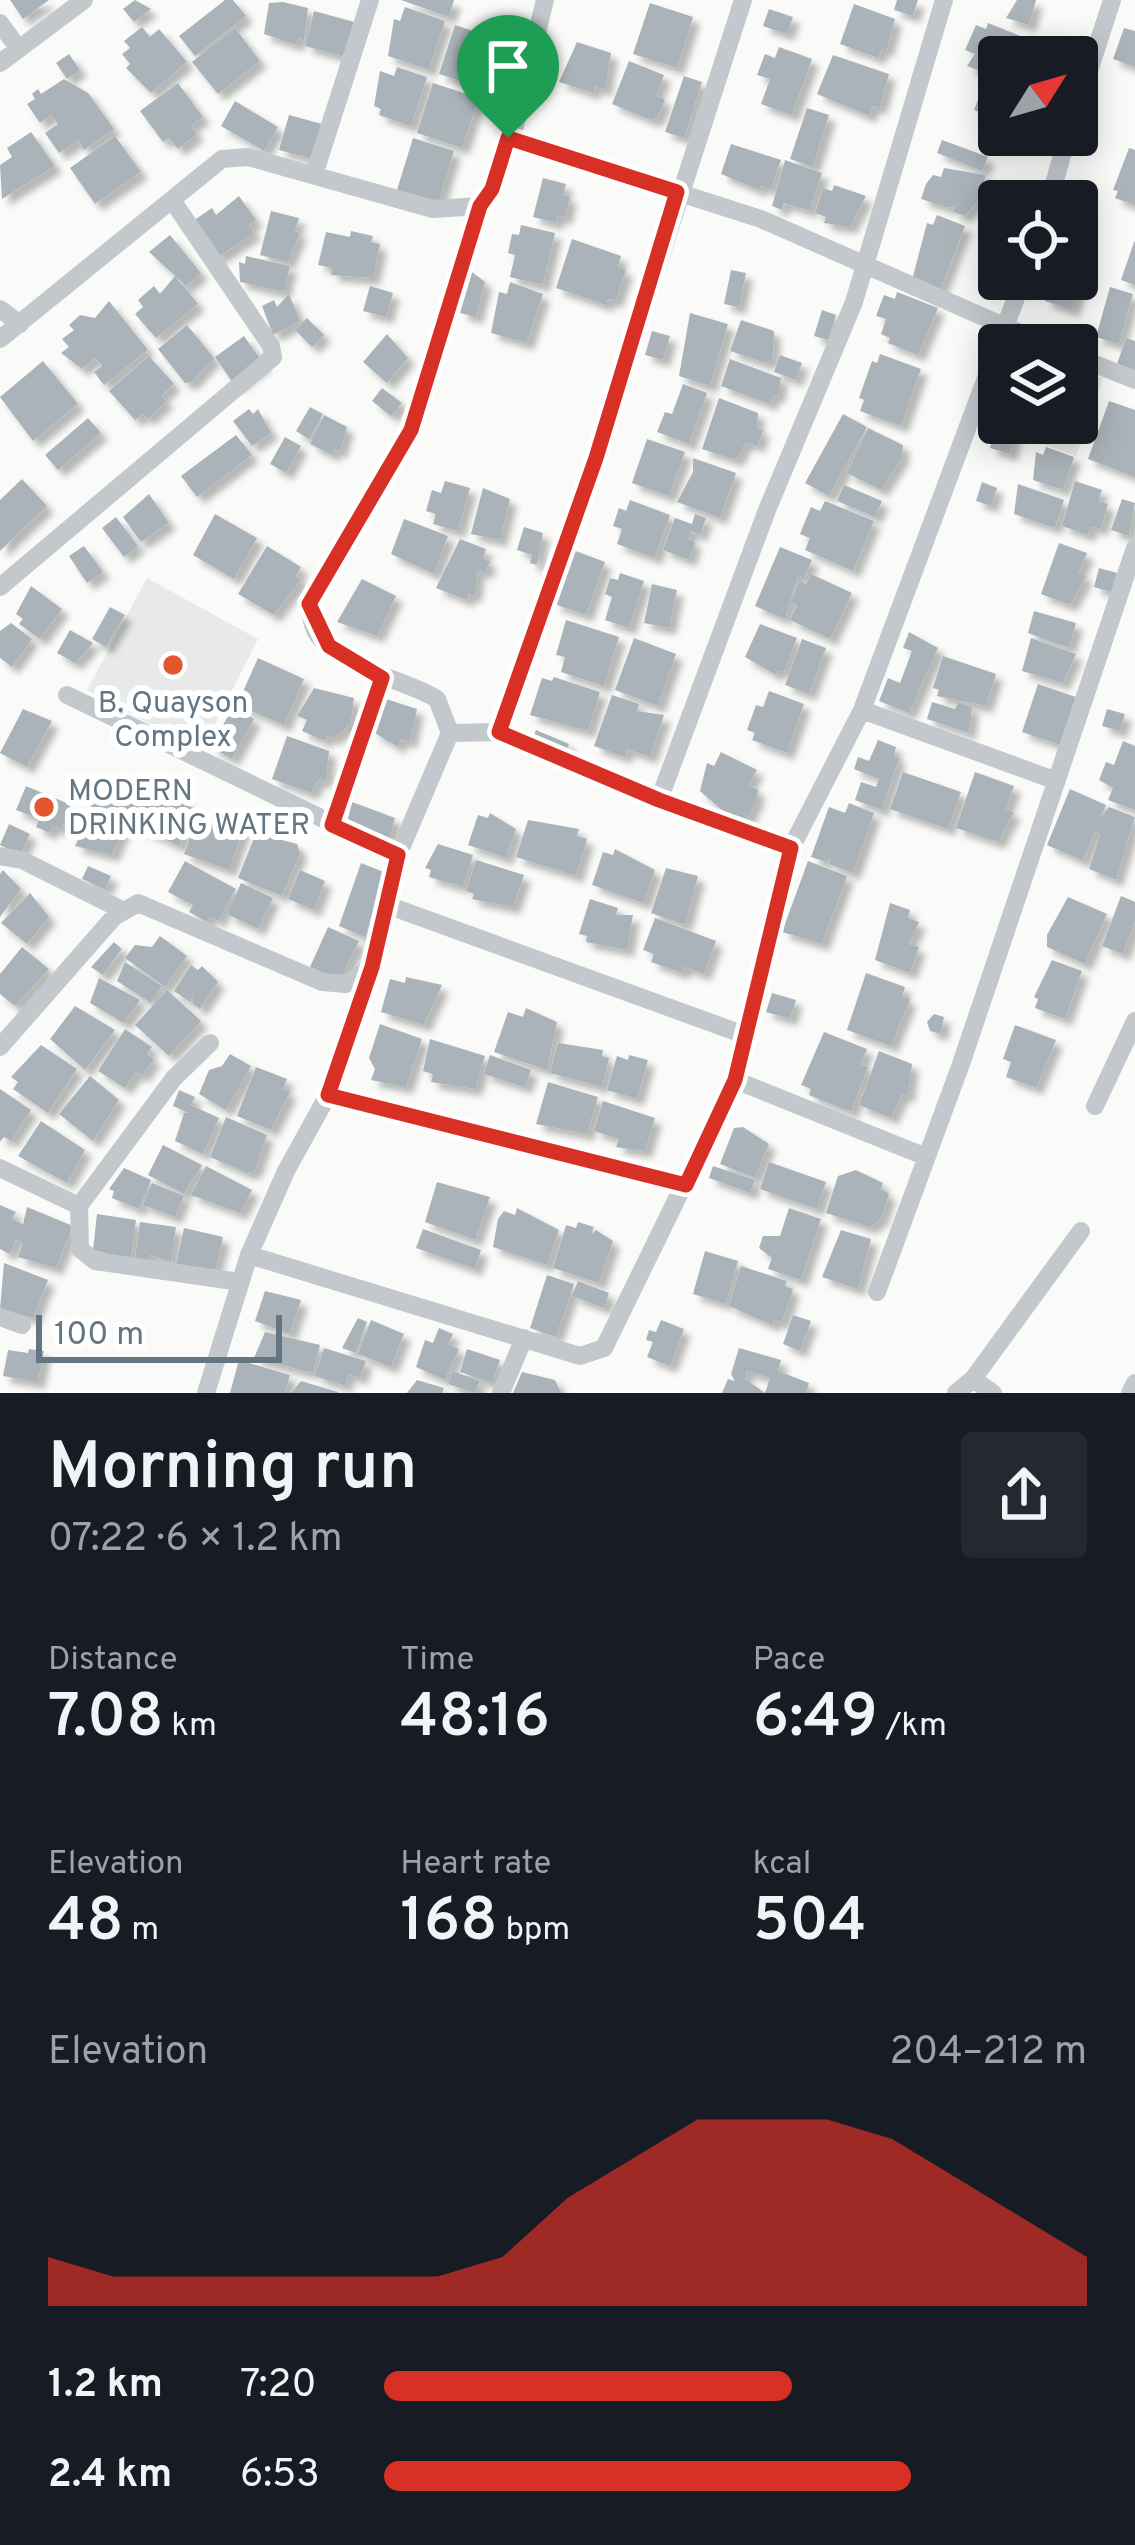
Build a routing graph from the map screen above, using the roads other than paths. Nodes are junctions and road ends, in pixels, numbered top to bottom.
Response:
1 (84, 0) edge
2 (370, 0) edge
3 (545, 0) edge
4 (743, 0) edge
5 (944, 0) edge
6 (1112, 0) edge
7 (0, 23) edge
8 (1098, 43) edge
9 (17, 48) junction
10 (0, 63) edge
11 (508, 138) junction
12 (314, 176) junction
13 (677, 192) junction
14 (172, 200) junction
15 (480, 206) junction
16 (862, 262) junction
17 (0, 309) edge
18 (20, 324) junction
19 (996, 324) edge
20 (0, 339) edge
21 (1098, 365) edge
22 (1135, 380) edge
23 (978, 393) edge
24 (1135, 548) edge
25 (0, 586) edge
26 (1114, 616) junction
27 (1135, 622) edge
28 (382, 678) junction
29 (67, 694) dead end
30 (862, 710) junction
31 (499, 732) junction
32 (450, 733) junction
33 (1054, 780) junction
34 (659, 800) junction
35 (332, 825) junction
36 (791, 848) junction
37 (398, 855) junction
38 (0, 856) edge
39 (387, 905) junction
40 (122, 910) junction
41 (372, 967) junction
42 (1135, 1021) edge
43 (742, 1034) junction
44 (210, 1043) dead end
45 (0, 1047) edge
46 (735, 1080) junction
47 (328, 1095) junction
48 (1095, 1106) dead end
49 (924, 1156) junction
50 (0, 1168) edge
51 (686, 1185) junction
52 (80, 1206) junction
53 (1081, 1231) dead end
54 (249, 1255) junction
55 (240, 1282) junction
56 (877, 1292) dead end
57 (0, 1317) edge
58 (22, 1325) dead end
59 (524, 1338) junction
60 (973, 1379) junction
61 (1135, 1383) edge
62 (206, 1393) edge
63 (501, 1393) edge
64 (956, 1393) edge
65 (993, 1393) edge
66 (1130, 1393) edge

1 - 9 street
2 - 12 street
3 - 11 street
4 - 13 street
5 - 16 street
6 - 8 street
7 - 9 street
9 - 10 street
11 - 13 street
11 - 15 street
12 - 14 street
12 - 15 street
13 - 16 street
13 - 31 street
14 - 18 street
14 - 25 street
15 - 28 street
16 - 19 street
16 - 34 street
17 - 18 street
18 - 20 street
21 - 22 street
23 - 30 street
24 - 26 street
26 - 27 street
26 - 33 street
28 - 32 street
28 - 35 street
29 - 35 street
30 - 33 street
30 - 36 street
31 - 32 street
31 - 34 street
32 - 37 street
33 - 49 street
34 - 36 street
35 - 37 street
36 - 43 street
37 - 39 street
38 - 40 street
39 - 41 street
39 - 43 street
40 - 41 street
40 - 45 street
41 - 47 street
42 - 48 street
43 - 46 street
44 - 52 street
46 - 49 street
46 - 51 street
47 - 51 street
47 - 54 street
49 - 56 street
50 - 52 street
51 - 59 street
52 - 55 street
53 - 60 street
54 - 55 street
54 - 59 street
55 - 62 street
57 - 58 street
59 - 63 street
60 - 64 street
60 - 65 street
61 - 66 street

